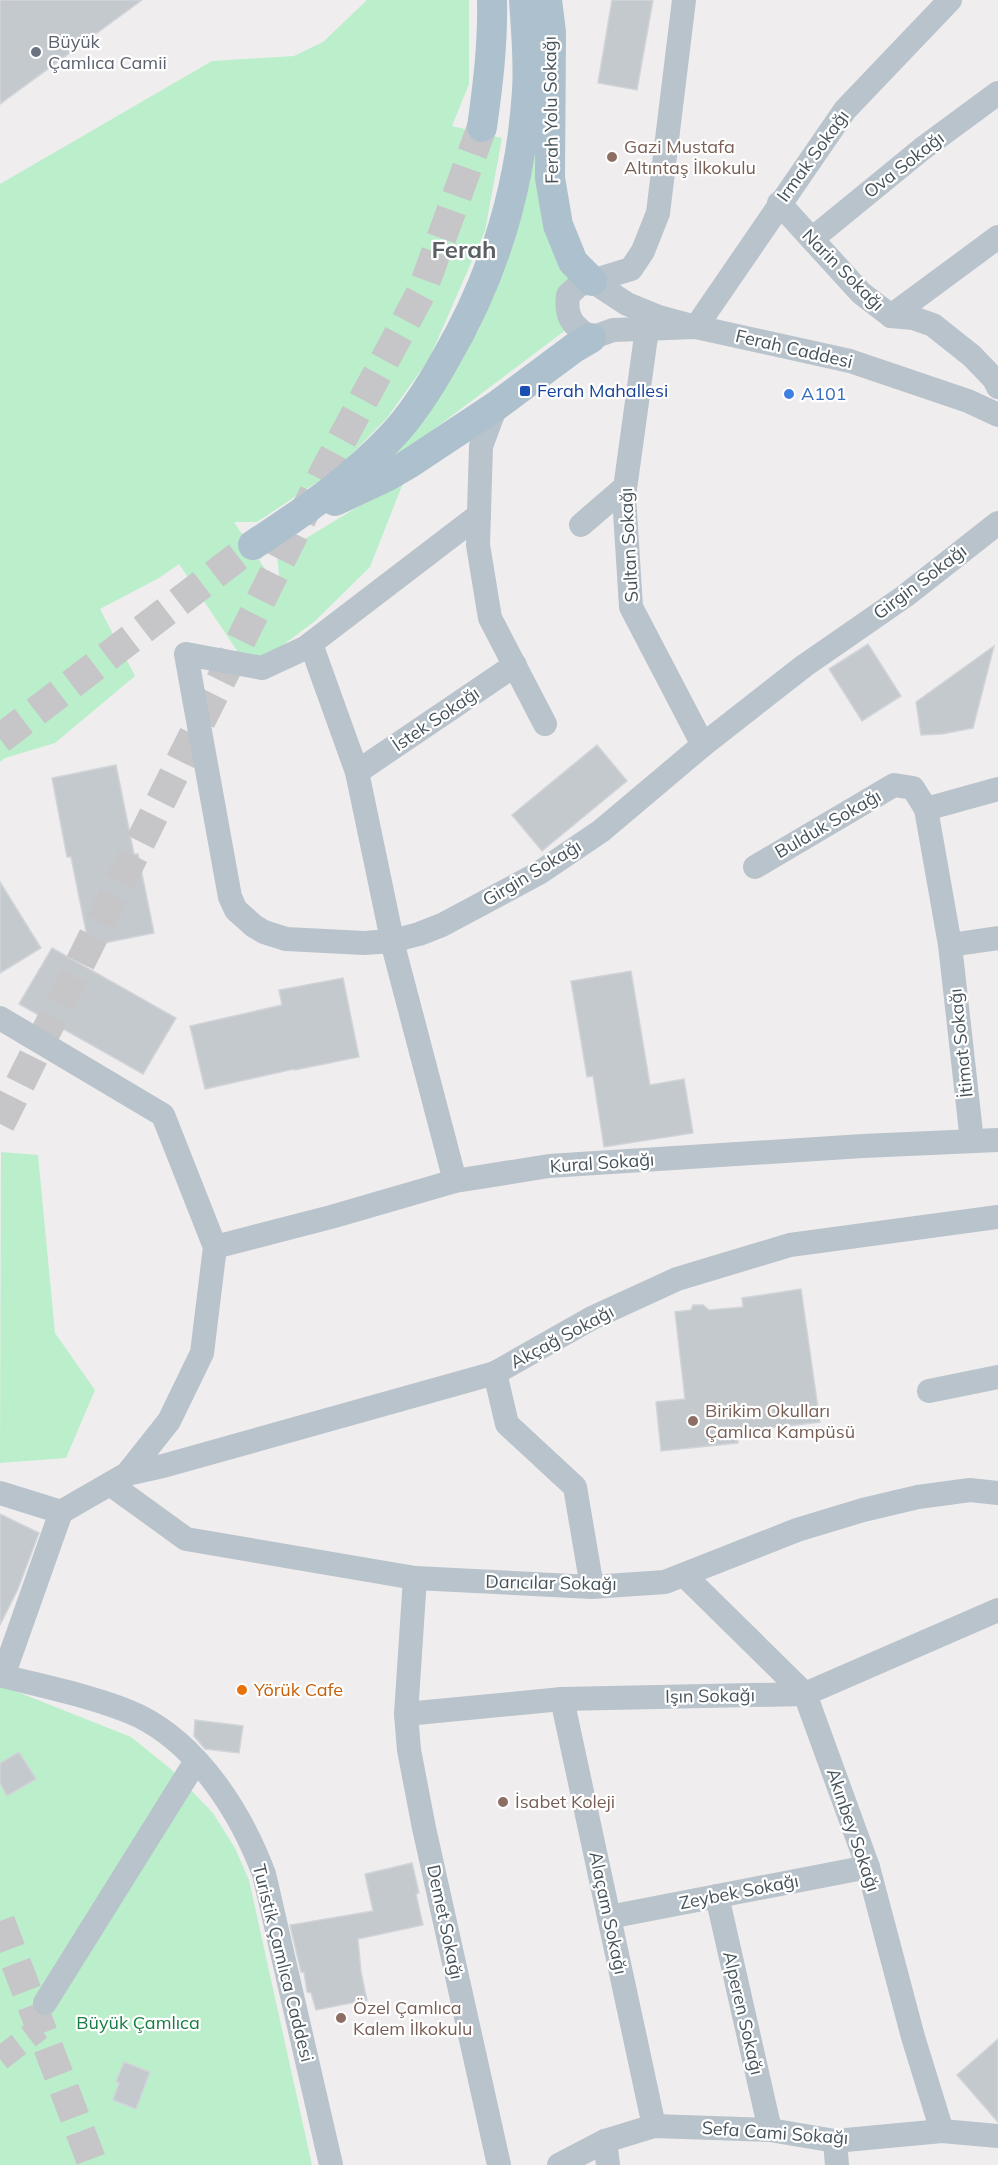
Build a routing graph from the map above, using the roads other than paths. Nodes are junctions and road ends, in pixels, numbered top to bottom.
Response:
1 (492, 0) edge
2 (524, 0) edge
3 (547, 0) edge
4 (684, 0) edge
5 (950, 0) edge
6 (998, 93) edge
7 (482, 127) tunnel mouth
8 (779, 203) junction
9 (998, 237) edge
10 (812, 239) junction
11 (592, 281) junction
12 (891, 316) junction
13 (696, 327) junction
14 (647, 329) junction
15 (591, 338) junction
16 (997, 380) edge
17 (496, 406) junction
18 (998, 415) edge
19 (625, 487) junction
20 (479, 515) junction
21 (998, 523) edge
22 (581, 525) dead end
23 (311, 644) junction
24 (515, 665) junction
25 (545, 724) dead end
26 (703, 745) junction
27 (357, 772) junction
28 (998, 789) edge
29 (926, 809) junction
30 (755, 867) dead end
31 (998, 938) edge
32 (392, 941) junction
33 (950, 945) junction
34 (0, 1018) edge
35 (998, 1140) edge
36 (972, 1141) junction
37 (455, 1181) junction
38 (998, 1217) edge
39 (216, 1248) junction
40 (495, 1373) junction
41 (998, 1377) edge
42 (928, 1391) dead end
43 (118, 1479) junction
44 (0, 1493) edge
45 (998, 1493) edge
46 (61, 1512) junction
47 (684, 1575) junction
48 (415, 1578) junction
49 (592, 1587) junction
50 (998, 1610) edge
51 (804, 1694) junction
52 (562, 1699) junction
53 (406, 1714) junction
54 (196, 1761) junction
55 (868, 1867) junction
56 (717, 1896) junction
57 (609, 1917) junction
58 (45, 2003) tunnel mouth
59 (654, 2126) junction
60 (770, 2130) junction
61 (942, 2131) junction
62 (998, 2136) edge
63 (605, 2141) junction
64 (835, 2141) junction
65 (331, 2165) edge
66 (499, 2165) edge
67 (559, 2165) edge
68 (608, 2165) edge
69 (837, 2165) edge

1 - 7 main road
2 - 17 main road
3 - 11 main road, Ferah Yolu Sokağı
4 - 11 street
5 - 8 street, Irmak Sokağı
6 - 10 street, Ova Sokağı
8 - 10 street, Narin Sokağı
8 - 13 street, Irmak Sokağı
9 - 12 street
10 - 12 street, Narin Sokağı
11 - 13 street, Ferah Caddesi
11 - 15 street
12 - 16 street, Narin Sokağı
13 - 14 street
13 - 18 street, Ferah Caddesi
14 - 15 street
14 - 19 street, Sultan Sokağı
15 - 17 main road
17 - 20 street
19 - 22 street
19 - 26 street, Sultan Sokağı
20 - 23 street
20 - 24 street
21 - 26 street, Girgin Sokağı
23 - 27 street
23 - 32 street, Girgin Sokağı
24 - 25 street
24 - 27 street, İstek Sokağı
26 - 32 street, Girgin Sokağı
27 - 32 street
28 - 29 street
29 - 30 street, Bulduk Sokağı
29 - 33 street, İtimat Sokağı
31 - 33 street
32 - 37 street
33 - 36 street, İtimat Sokağı
34 - 39 street
35 - 36 street, Kural Sokağı
36 - 37 street, Kural Sokağı
37 - 39 street, Kural Sokağı
38 - 40 street, Akçağ Sokağı
39 - 43 street
40 - 43 street, Akçağ Sokağı
40 - 49 street
41 - 42 street
43 - 46 street
43 - 48 street, Darıcılar Sokağı
44 - 46 street
45 - 47 street, Darıcılar Sokağı
46 - 54 street, Turistik Çamlıca Caddesi
47 - 49 street, Darıcılar Sokağı
47 - 51 street, Akınbey Sokağı
48 - 49 street, Darıcılar Sokağı
48 - 53 street, Demet Sokağı
50 - 51 street, Işın Sokağı
51 - 52 street, Işın Sokağı
51 - 55 street, Akınbey Sokağı
52 - 53 street, Işın Sokağı
52 - 57 street, Alaçam Sokağı
53 - 66 street, Demet Sokağı
54 - 58 street
54 - 65 street, Turistik Çamlıca Caddesi
55 - 56 street, Zeybek Sokağı
55 - 61 street, Akınbey Sokağı
56 - 57 street, Zeybek Sokağı
56 - 60 street, Alperen Sokağı
57 - 59 street, Alaçam Sokağı
59 - 60 street, Sefa Cami Sokağı
59 - 63 street, Sefa Cami Sokağı
60 - 64 street, Sefa Cami Sokağı
61 - 62 street, Sefa Cami Sokağı
61 - 64 street, Sefa Cami Sokağı
63 - 67 street, Sefa Cami Sokağı
63 - 68 street
64 - 69 street

